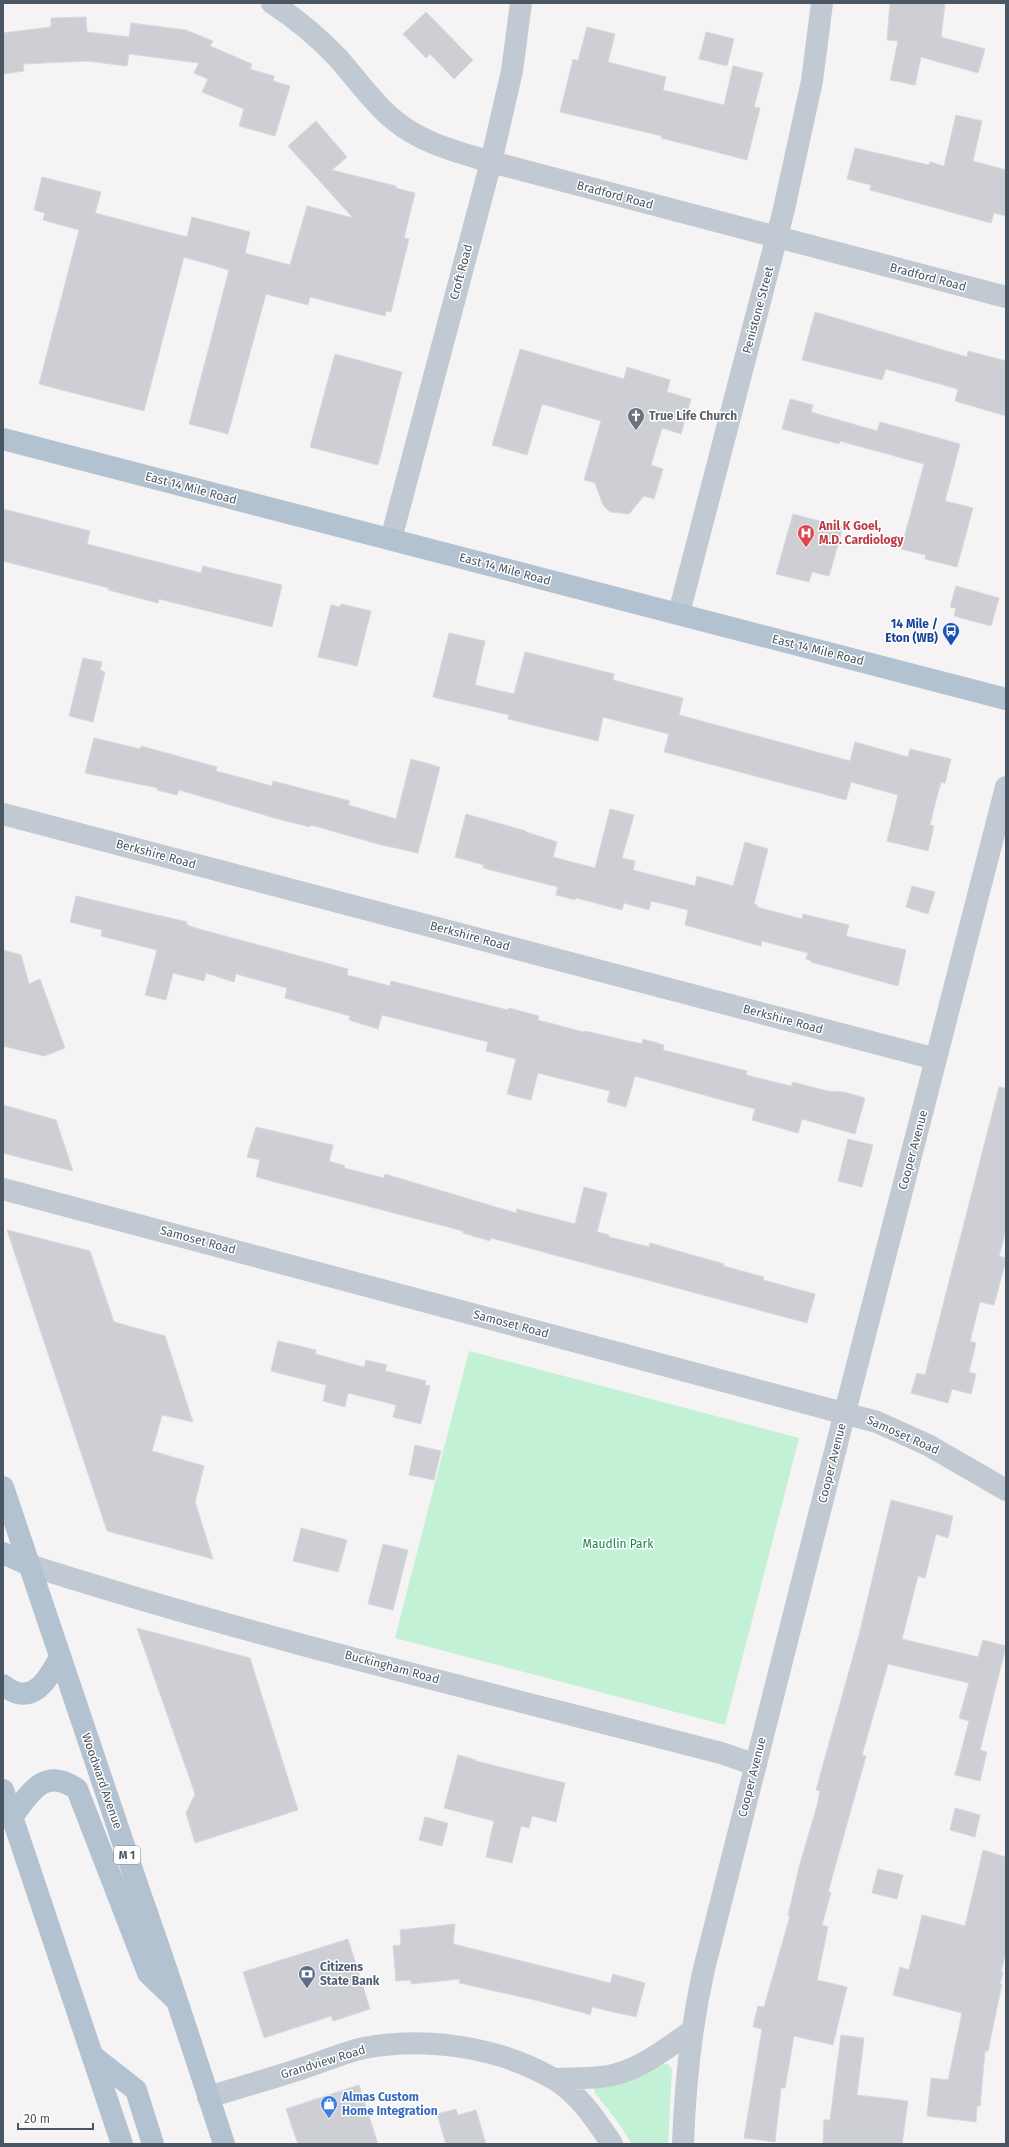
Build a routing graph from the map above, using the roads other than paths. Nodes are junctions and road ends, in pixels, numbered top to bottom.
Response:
1 (272, 3) edge
2 (522, 3) edge
3 (822, 3) edge
4 (491, 162) junction
5 (777, 236) junction
6 (1006, 297) edge
7 (3, 439) edge
8 (391, 539) junction
9 (679, 613) junction
10 (1006, 699) edge
11 (1006, 787) edge
12 (3, 814) edge
13 (936, 1059) junction
14 (3, 1189) edge
15 (845, 1412) junction
16 (3, 1487) edge
17 (1006, 1490) edge
18 (3, 1553) edge
19 (29, 1565) junction
20 (60, 1657) junction
21 (3, 1686) edge
22 (756, 1765) junction
23 (3, 1790) edge
24 (8, 1819) edge
25 (175, 1999) junction
26 (692, 2031) junction
27 (94, 2057) junction
28 (555, 2079) junction
29 (208, 2097) junction
30 (122, 2144) edge
31 (154, 2144) edge
32 (224, 2144) edge
33 (612, 2144) edge
34 (683, 2144) edge

1 - 4 street, Bradford Road
2 - 4 street, Croft Road
3 - 5 street, Penistone Street
4 - 5 street, Bradford Road
4 - 8 street, Croft Road
5 - 6 street, Bradford Road
5 - 9 street, Penistone Street
7 - 8 main road, East 14 Mile Road
8 - 9 main road, East 14 Mile Road
9 - 10 main road, East 14 Mile Road
11 - 13 street, Cooper Avenue
12 - 13 street, Berkshire Road
13 - 15 street, Cooper Avenue
14 - 15 street, Samoset Road
15 - 17 street, Samoset Road
15 - 22 street, Cooper Avenue
16 - 19 main road, Woodward Avenue / M 1
18 - 19 main road
19 - 20 main road, Woodward Avenue / M 1
19 - 22 street, Buckingham Road
20 - 21 main road
20 - 25 main road, Woodward Avenue / M 1
22 - 26 street, Cooper Avenue
23 - 24 main road
24 - 25 main road
24 - 27 main road
25 - 29 main road, Woodward Avenue / M 1
26 - 28 street, Grandview Road
26 - 34 street, Cooper Avenue
27 - 30 main road
27 - 31 main road
28 - 29 street, Grandview Road
28 - 33 street, Grandview Road
29 - 32 main road, Woodward Avenue / M 1

